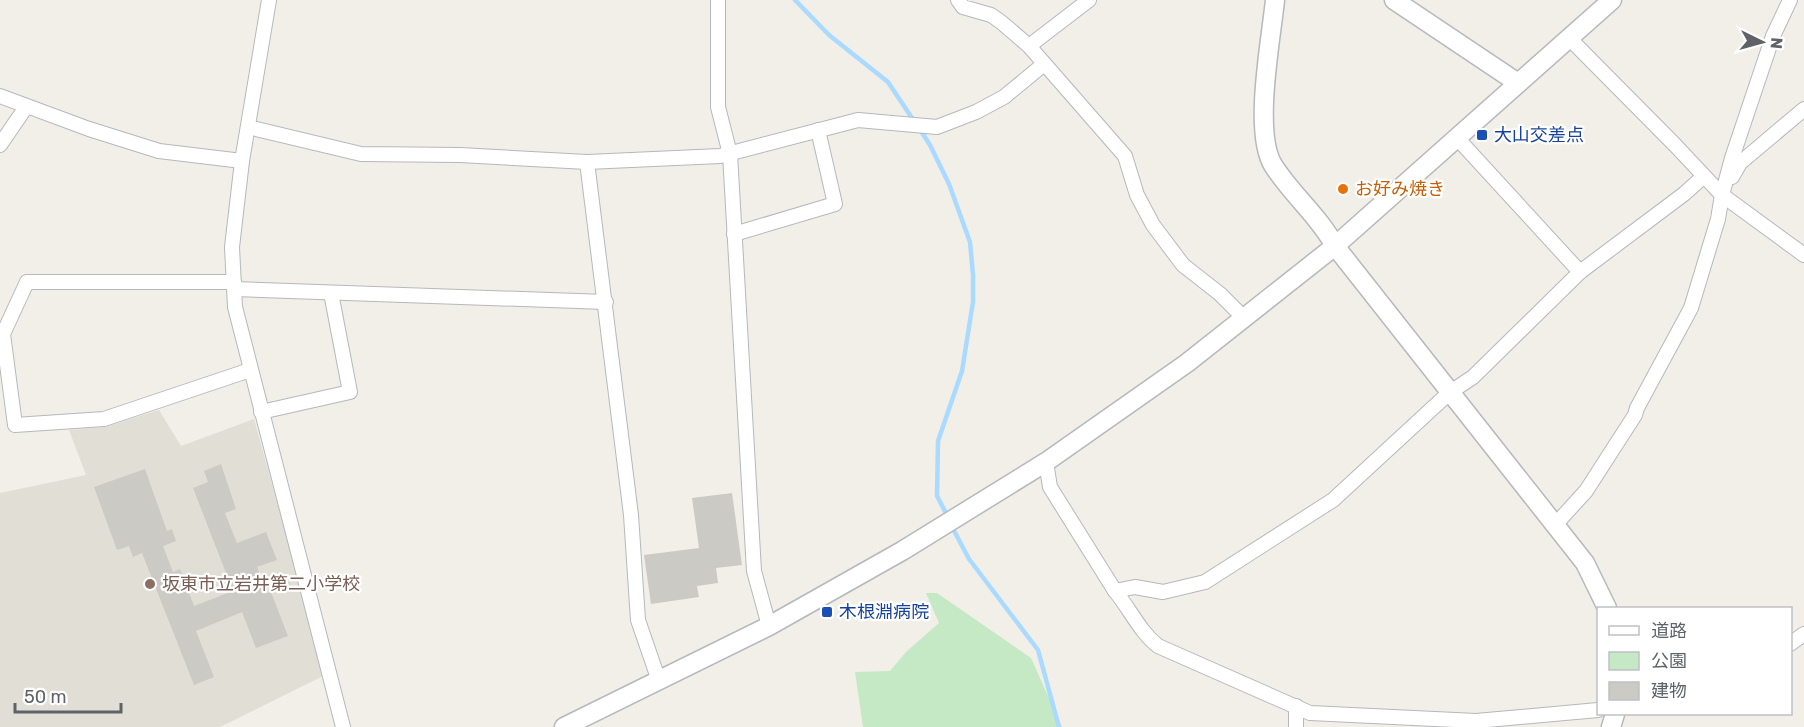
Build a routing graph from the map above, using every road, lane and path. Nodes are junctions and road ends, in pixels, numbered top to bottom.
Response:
1 (269, 0) edge
2 (718, 0) edge
3 (958, 0) edge
4 (1089, 0) edge
5 (1275, 0) edge
6 (1394, 0) edge
7 (1612, 0) edge
8 (1790, 0) edge
9 (1569, 38) junction
10 (1029, 45) junction
11 (1044, 64) junction
12 (1518, 83) junction
13 (0, 96) edge
14 (26, 107) junction
15 (1804, 109) edge
16 (248, 127) junction
17 (818, 130) junction
18 (1457, 138) junction
19 (0, 145) edge
20 (730, 154) junction
21 (242, 161) junction
22 (587, 162) junction
23 (1704, 176) junction
24 (1722, 195) junction
25 (735, 234) junction
26 (1335, 246) junction
27 (1804, 255) edge
28 (1580, 272) junction
29 (235, 286) junction
30 (331, 293) junction
31 (606, 302) junction
32 (1244, 318) junction
33 (250, 370) junction
34 (1449, 393) junction
35 (261, 412) junction
36 (1046, 462) junction
37 (1555, 525) junction
38 (1115, 591) junction
39 (1606, 607) edge
40 (770, 626) junction
41 (1804, 634) edge
42 (1792, 643) edge
43 (659, 681) junction
44 (1296, 706) junction
45 (1597, 710) edge
46 (343, 727) edge
47 (564, 727) edge
48 (1296, 727) edge

1 - 16 street
2 - 20 street
3 - 10 street
4 - 10 street
5 - 26 street
6 - 12 street
7 - 9 street
8 - 24 street
9 - 12 street
9 - 23 street
10 - 11 street
11 - 17 street
11 - 32 street
12 - 18 street
13 - 14 street
14 - 19 street
14 - 21 street
15 - 24 street
16 - 21 street
16 - 22 street
17 - 20 street
17 - 25 street
18 - 26 street
18 - 28 street
20 - 22 street
20 - 25 street
21 - 29 street
22 - 31 street
23 - 24 street
23 - 28 street
24 - 27 street
24 - 37 street
25 - 40 street
26 - 32 street
26 - 34 street
28 - 34 street
29 - 30 street
29 - 33 street
29 - 33 street
30 - 31 street
30 - 35 street
31 - 43 street
32 - 36 street
33 - 35 street
34 - 37 street
34 - 38 street
35 - 46 street
36 - 38 street
36 - 40 street
37 - 39 street
38 - 44 street
40 - 43 street
41 - 42 street
43 - 47 street
44 - 45 street
44 - 48 street

